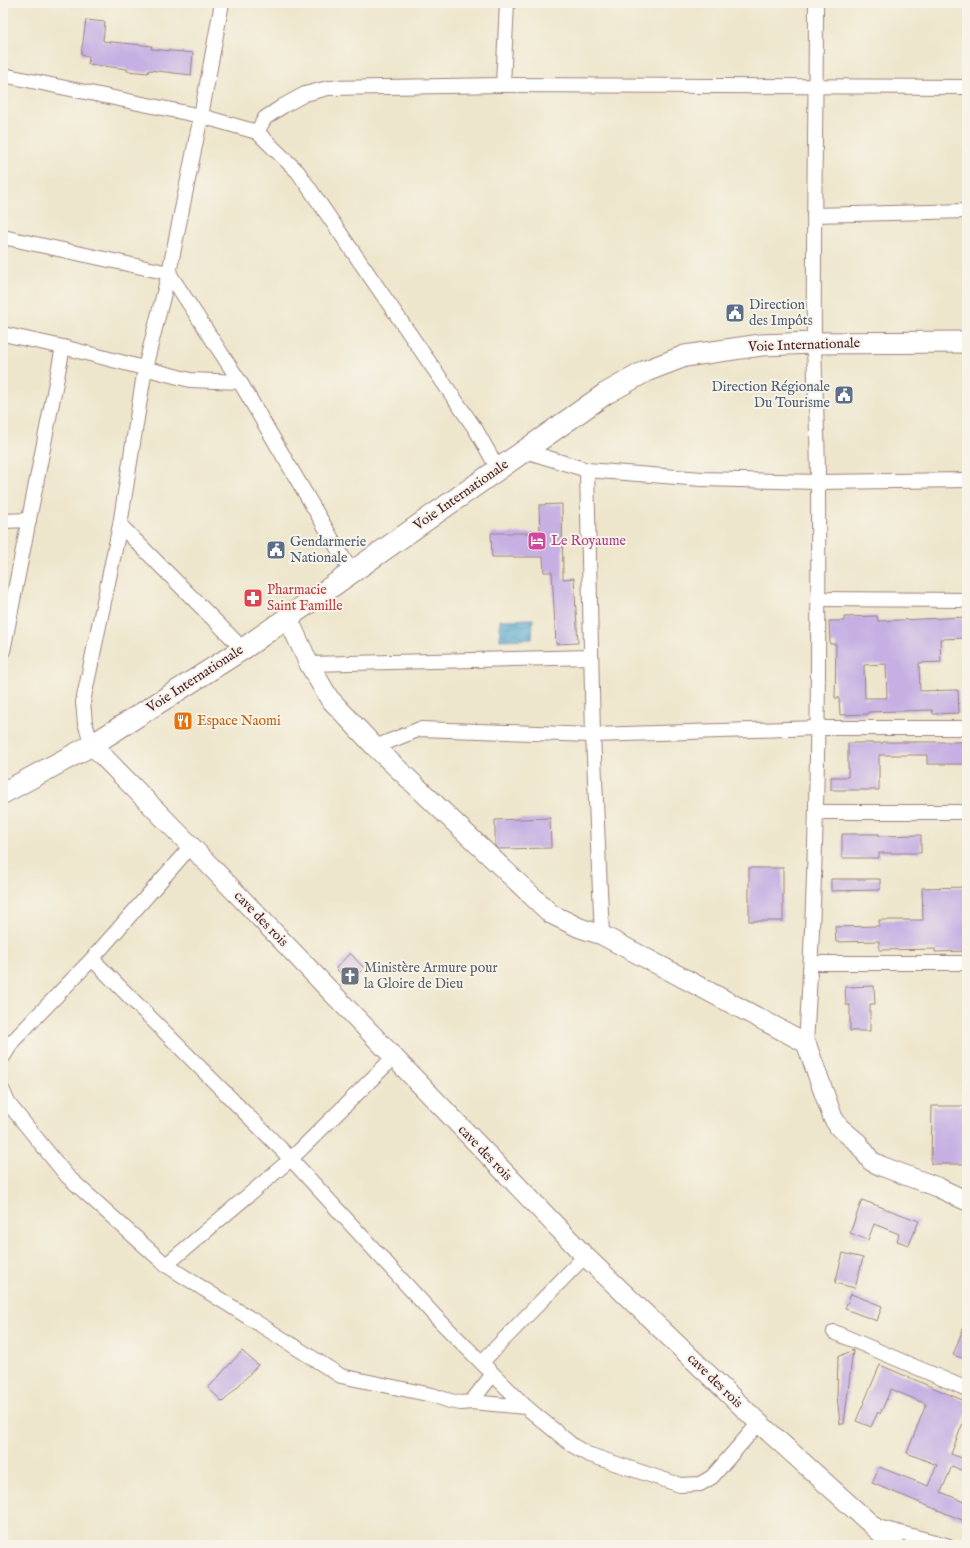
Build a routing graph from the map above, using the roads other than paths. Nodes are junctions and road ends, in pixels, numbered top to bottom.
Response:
1 (222, 3) edge
2 (507, 3) edge
3 (816, 3) edge
4 (3, 75) edge
5 (503, 85) junction
6 (816, 87) junction
7 (967, 87) edge
8 (201, 116) junction
9 (257, 132) junction
10 (967, 211) edge
11 (814, 215) junction
12 (3, 237) edge
13 (169, 273) junction
14 (3, 334) edge
15 (967, 342) edge
16 (814, 343) junction
17 (63, 347) junction
18 (146, 368) junction
19 (240, 382) junction
20 (525, 451) junction
21 (498, 468) junction
22 (587, 470) junction
23 (967, 480) edge
24 (818, 482) junction
25 (29, 520) junction
26 (3, 521) edge
27 (120, 525) junction
28 (352, 573) junction
29 (818, 599) junction
30 (967, 600) edge
31 (288, 618) junction
32 (243, 648) junction
33 (3, 651) edge
34 (591, 657) junction
35 (309, 664) junction
36 (818, 728) junction
37 (967, 728) edge
38 (593, 735) junction
39 (92, 745) junction
40 (375, 747) junction
41 (3, 793) edge
42 (817, 812) junction
43 (967, 812) edge
44 (191, 846) junction
45 (602, 935) junction
46 (92, 959) junction
47 (811, 964) junction
48 (967, 964) edge
49 (806, 1043) junction
50 (3, 1057) edge
51 (394, 1058) junction
52 (3, 1091) edge
53 (291, 1159) junction
54 (967, 1201) edge
55 (584, 1256) junction
56 (166, 1265) junction
57 (834, 1332) dead end
58 (482, 1362) junction
59 (493, 1374) junction
60 (967, 1389) edge
61 (471, 1402) junction
62 (526, 1407) junction
63 (759, 1423) junction
64 (873, 1526) junction
65 (894, 1545) edge
66 (946, 1545) edge

1 - 8 street
2 - 5 street
3 - 6 street
4 - 8 street
5 - 6 street
5 - 9 street
6 - 7 street
6 - 11 street
8 - 9 street
8 - 13 street
9 - 21 street
10 - 11 street
11 - 16 street
12 - 13 street
13 - 18 street
13 - 19 street
14 - 17 street
15 - 16 main road, Voie Internationale
16 - 20 main road, Voie Internationale
16 - 24 street
17 - 18 street
17 - 25 street
18 - 19 street
18 - 27 street
19 - 28 street
20 - 21 main road, Voie Internationale
20 - 22 street
21 - 28 main road, Voie Internationale
22 - 24 street
22 - 34 street
23 - 24 street
24 - 29 street
25 - 26 street
25 - 33 street
27 - 32 street
27 - 39 street
28 - 31 main road, Voie Internationale
29 - 30 street
29 - 36 street
31 - 32 main road, Voie Internationale
31 - 35 street
32 - 39 main road, Voie Internationale
34 - 35 street
34 - 38 street
35 - 40 street
36 - 37 street
36 - 38 street
36 - 42 street
38 - 40 street
38 - 45 street
39 - 41 main road, Voie Internationale
39 - 44 street, cave des rois
40 - 45 street
42 - 43 street
42 - 47 street
44 - 46 street
44 - 51 street, cave des rois
45 - 49 street
46 - 50 street
46 - 53 street
47 - 48 street
47 - 49 street
49 - 54 street
51 - 53 street
51 - 55 street, cave des rois
52 - 56 street
53 - 56 street
53 - 58 street
55 - 58 street
55 - 63 street, cave des rois
56 - 61 street
57 - 60 street
58 - 59 street
59 - 61 street
59 - 62 street
61 - 62 street
62 - 63 street
63 - 64 street, cave des rois
64 - 65 street, cave des rois
64 - 66 street

